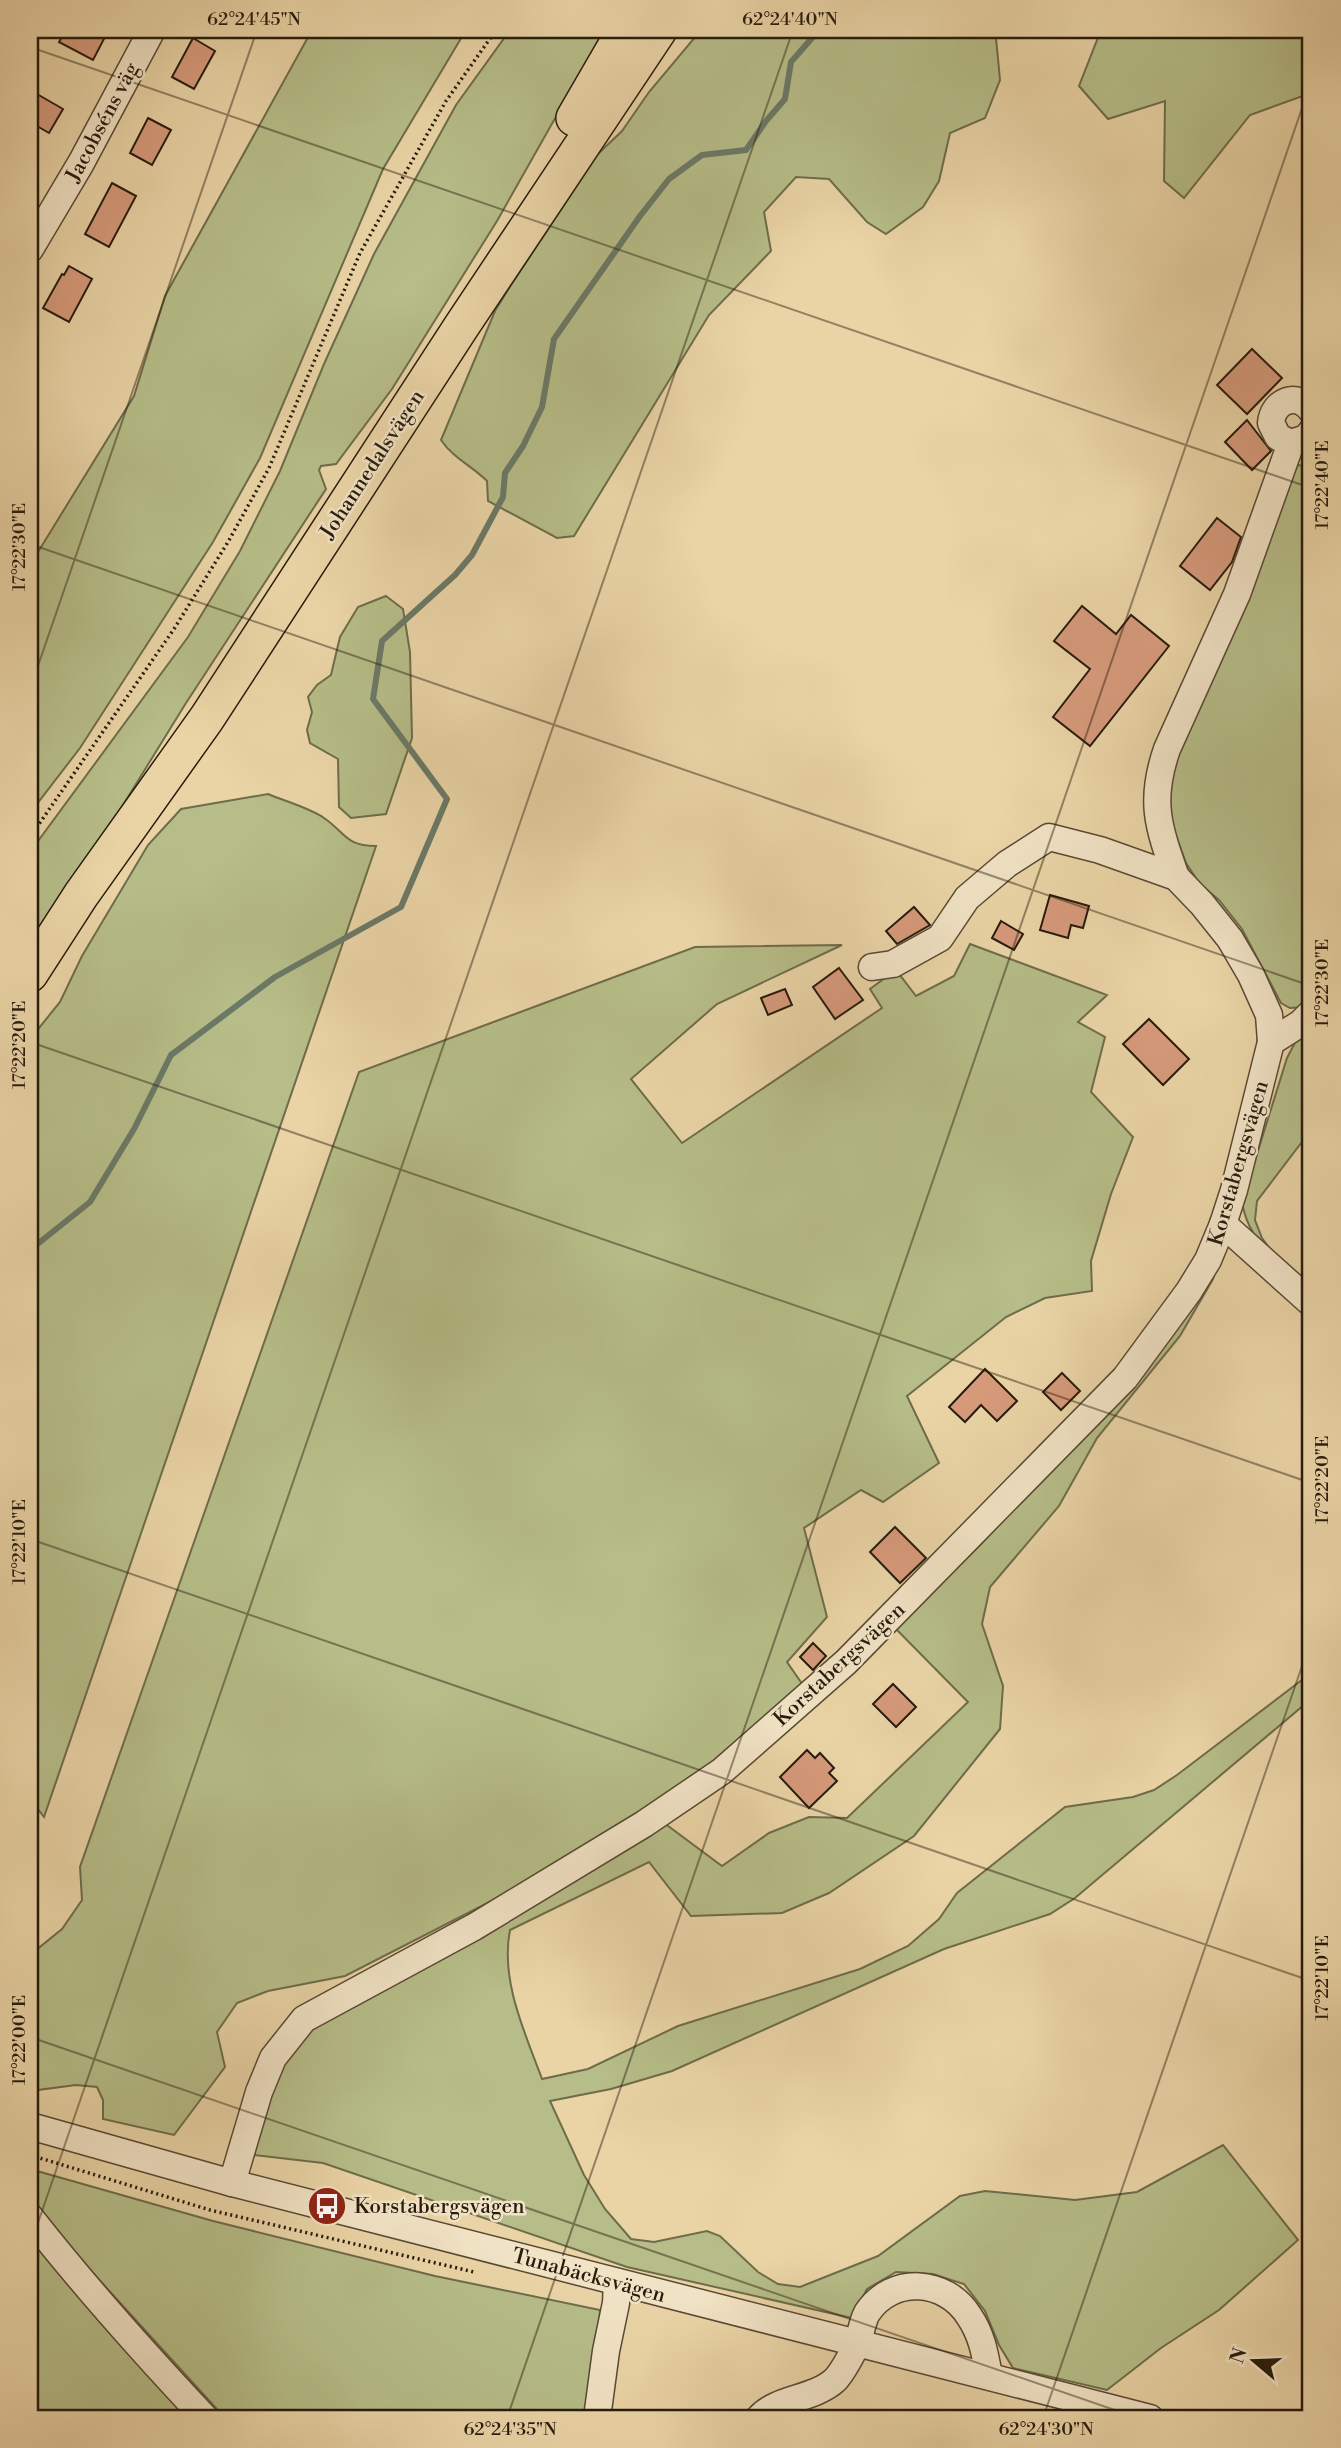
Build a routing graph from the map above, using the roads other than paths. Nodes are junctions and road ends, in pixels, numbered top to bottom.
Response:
1 (152, 30) edge
2 (625, 30) edge
3 (659, 30) edge
4 (30, 249) edge
5 (1311, 410) edge
6 (1303, 442) edge
7 (1176, 877) junction
8 (81, 895) junction
9 (872, 967) dead end
10 (30, 974) edge
11 (1311, 1013) edge
12 (1271, 1042) junction
13 (1223, 1224) junction
14 (1311, 1303) edge
15 (30, 2126) edge
16 (232, 2183) junction
17 (30, 2217) edge
18 (618, 2282) junction
19 (857, 2344) junction
20 (989, 2376) junction
21 (205, 2418) edge
22 (597, 2418) edge
23 (759, 2418) edge
24 (1150, 2418) edge

1 - 4 street, Jacobséns väg
2 - 8 main road, Johannedalsvägen
3 - 8 main road, Johannedalsvägen
5 - 6 street
6 - 7 street
7 - 9 street
7 - 12 street
8 - 10 main road, Johannedalsvägen
11 - 12 street
12 - 13 street, Korstabergsvägen
13 - 14 street
13 - 16 street, Korstabergsvägen
15 - 16 street, Tunabäcksvägen
16 - 18 street, Tunabäcksvägen
17 - 21 street
18 - 19 street, Tunabäcksvägen
18 - 22 street
19 - 20 street, Tunabäcksvägen
19 - 20 street
19 - 23 street
20 - 24 street, Tunabäcksvägen

